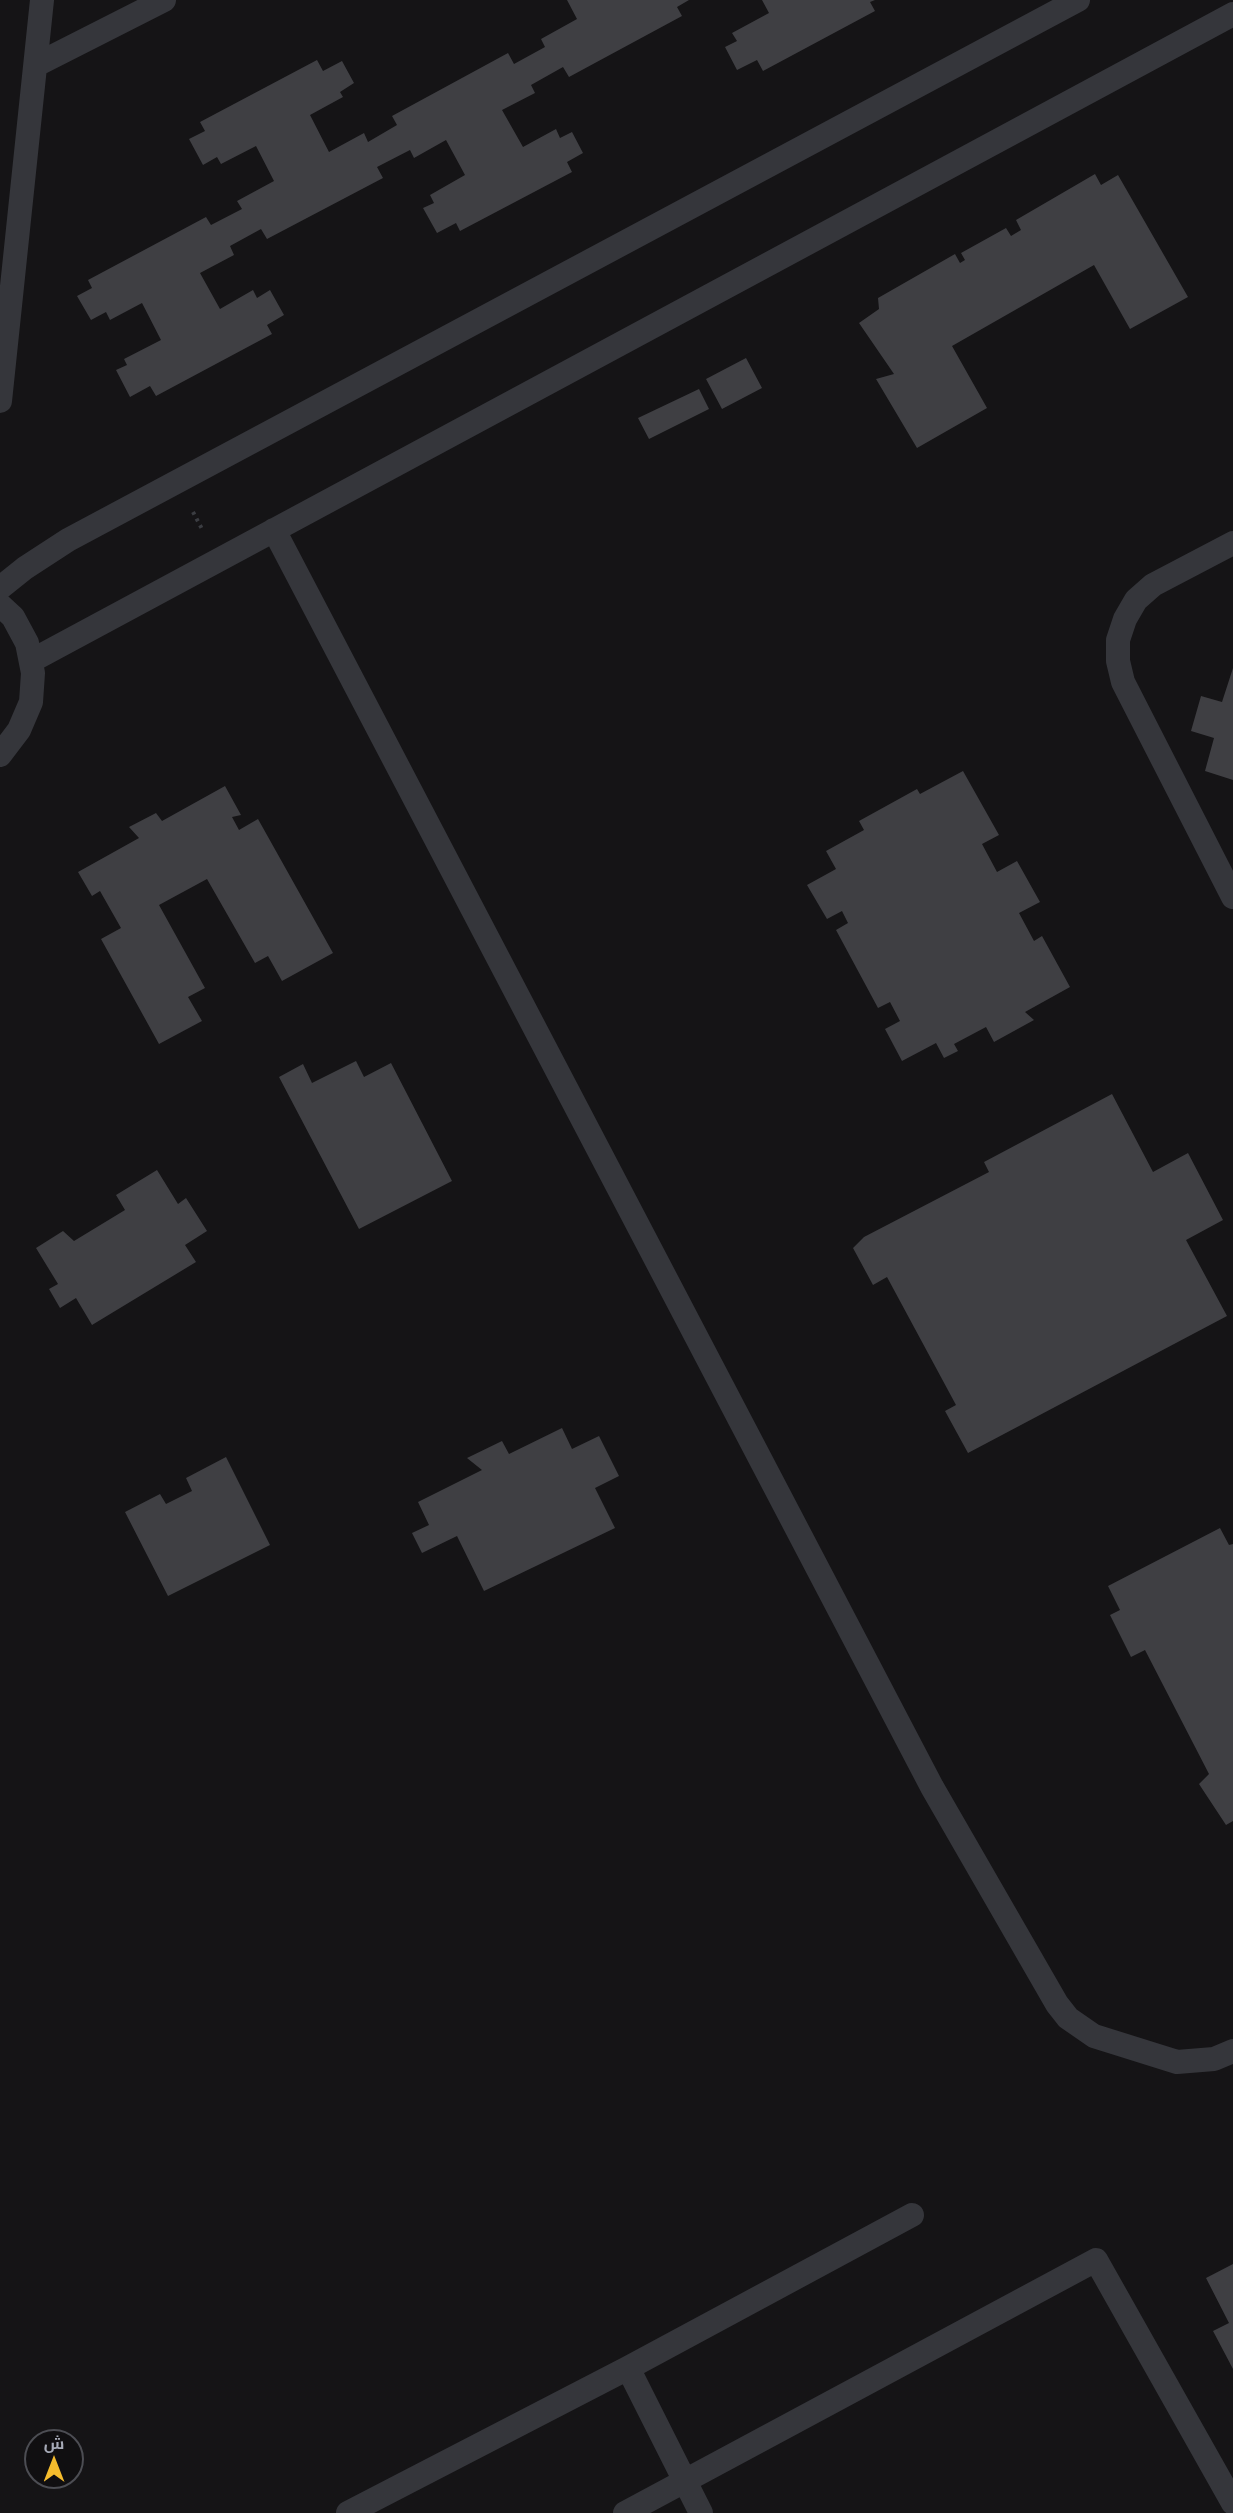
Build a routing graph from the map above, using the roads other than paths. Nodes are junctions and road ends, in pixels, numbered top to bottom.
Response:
1 (42, 0) edge
2 (164, 0) edge
3 (1077, 0) edge
4 (1233, 14) edge
5 (36, 65) junction
6 (0, 401) edge
7 (274, 530) junction
8 (1233, 543) edge
9 (0, 588) edge
10 (0, 605) edge
11 (31, 661) junction
12 (0, 755) edge
13 (1233, 897) edge
14 (1233, 2051) edge
15 (912, 2215) dead end
16 (628, 2368) junction
17 (685, 2481) junction
18 (1233, 2503) edge
19 (348, 2513) edge
20 (625, 2513) edge
21 (701, 2513) edge

1 - 5 lane
2 - 5 lane
3 - 9 lane
4 - 7 lane
5 - 6 lane
7 - 11 lane
7 - 14 lane
8 - 13 lane
10 - 11 lane
11 - 12 lane
15 - 16 lane
16 - 17 lane
16 - 19 lane
17 - 18 lane
17 - 20 lane
17 - 21 lane

